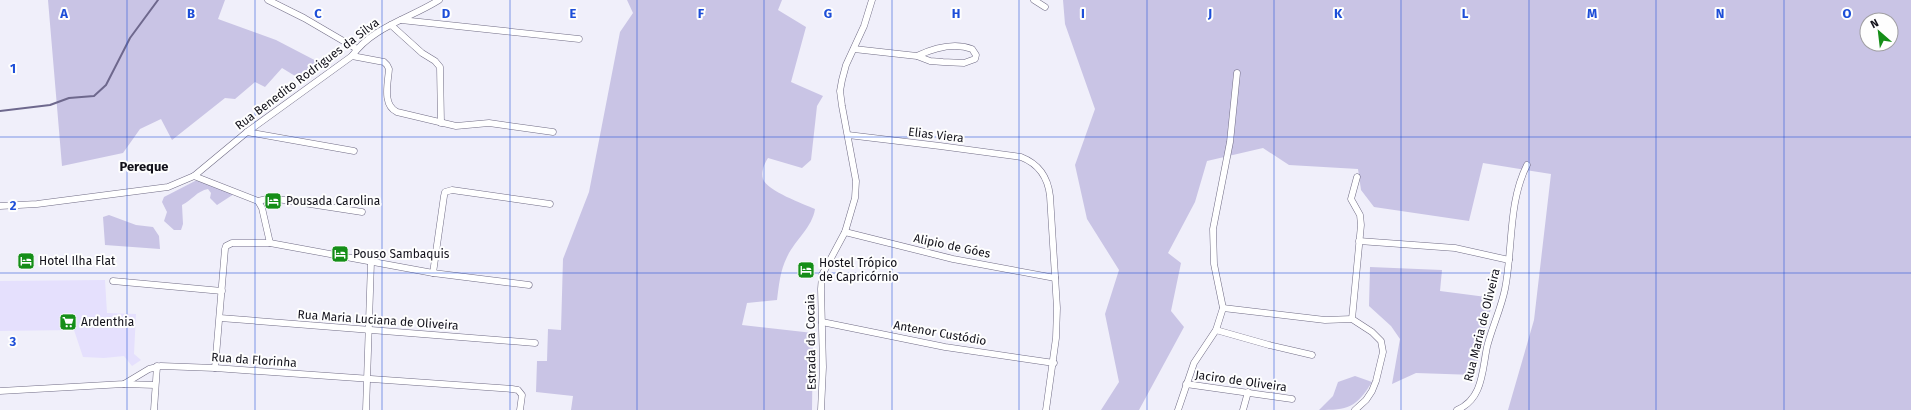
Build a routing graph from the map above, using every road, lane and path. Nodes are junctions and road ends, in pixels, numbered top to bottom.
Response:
1 (268, 0) edge
2 (439, 0) edge
3 (872, 0) edge
4 (1034, 0) edge
5 (1045, 7) dead end
6 (400, 20) junction
7 (391, 25) junction
8 (579, 39) dead end
9 (357, 49) junction
10 (854, 49) junction
11 (352, 56) junction
12 (917, 56) junction
13 (1237, 74) dead end
14 (441, 123) junction
15 (247, 132) junction
16 (554, 132) dead end
17 (848, 135) junction
18 (354, 151) dead end
19 (1527, 165) dead end
20 (194, 176) junction
21 (1357, 177) dead end
22 (258, 201) junction
23 (550, 204) dead end
24 (0, 206) edge
25 (362, 212) dead end
26 (845, 232) junction
27 (1359, 241) junction
28 (270, 243) junction
29 (1509, 260) junction
30 (371, 262) junction
31 (433, 273) junction
32 (1055, 278) junction
33 (113, 282) dead end
34 (529, 285) dead end
35 (222, 291) junction
36 (1223, 308) junction
37 (220, 318) junction
38 (1352, 319) junction
39 (822, 322) junction
40 (1216, 330) junction
41 (368, 331) junction
42 (535, 343) dead end
43 (1312, 355) dead end
44 (1054, 363) junction
45 (157, 366) junction
46 (215, 368) junction
47 (367, 378) junction
48 (124, 384) junction
49 (1186, 384) junction
50 (155, 385) junction
51 (0, 391) edge
52 (1248, 392) junction
53 (1292, 399) dead end
54 (154, 410) edge
55 (366, 410) edge
56 (520, 410) edge
57 (821, 410) edge
58 (1046, 410) edge
59 (1178, 410) edge
60 (1243, 410) edge
61 (1355, 410) edge
62 (1457, 410) edge

1 - 9 street
2 - 6 street, Rua Benedito Rodrigues da Silva
3 - 10 street, Estrada da Cocaia
4 - 5 street
6 - 7 street, Rua Benedito Rodrigues da Silva
6 - 8 street
7 - 9 street, Rua Benedito Rodrigues da Silva
7 - 14 street
9 - 11 street, Rua Benedito Rodrigues da Silva
10 - 12 street
10 - 17 street, Estrada da Cocaia
11 - 14 street
11 - 15 street, Rua Benedito Rodrigues da Silva
12 - 12 street
13 - 36 street
14 - 16 street
15 - 18 street
15 - 20 street, Rua Benedito Rodrigues da Silva
17 - 26 street, Estrada da Cocaia
17 - 32 street
19 - 29 street, Rua Maria de Oliveira
20 - 22 street
20 - 24 street, Rua Benedito Rodrigues da Silva
21 - 27 street
22 - 25 street
22 - 28 street
23 - 31 street
26 - 32 street, Alipio de Góes
26 - 39 street, Estrada da Cocaia
27 - 29 street
27 - 38 street
28 - 30 street
28 - 35 street
29 - 62 street, Rua Maria de Oliveira
30 - 31 street
30 - 41 street
31 - 34 street
32 - 44 street
33 - 35 street
35 - 37 street
36 - 38 street
36 - 40 street
37 - 41 street, Rua Maria Luciana de Oliveira
37 - 46 street
38 - 61 street
39 - 44 street, Antenor Custódio
39 - 57 street, Estrada da Cocaia
40 - 43 street
40 - 49 street
41 - 42 street, Rua Maria Luciana de Oliveira
41 - 47 street
44 - 58 street
45 - 46 street, Rua da Florinha
45 - 48 street
45 - 50 street
46 - 47 street, Rua da Florinha
47 - 55 street
47 - 56 street, Rua da Florinha
48 - 50 street
48 - 51 street
49 - 52 street, Jaciro de Oliveira
49 - 59 street
50 - 54 street
52 - 53 street, Jaciro de Oliveira
52 - 60 street

